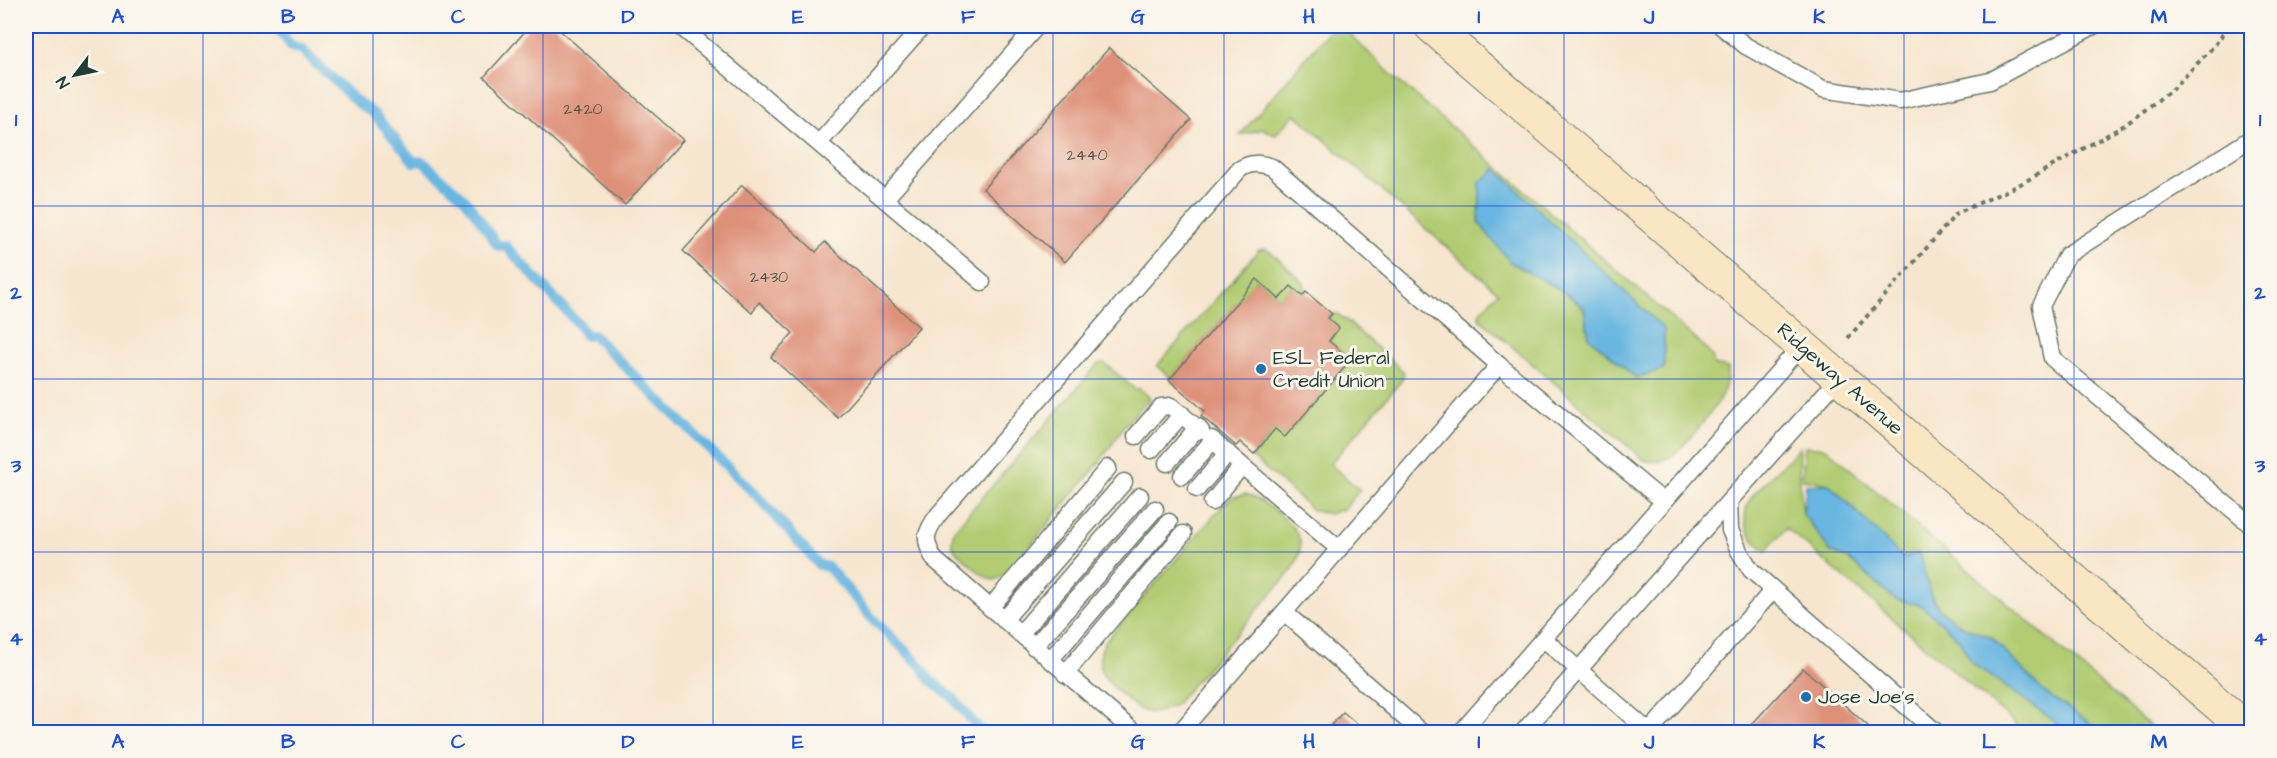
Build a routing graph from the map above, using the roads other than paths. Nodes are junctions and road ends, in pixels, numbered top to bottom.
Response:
1 (680, 26) edge
2 (923, 26) edge
3 (1037, 26) edge
4 (1431, 26) edge
5 (1721, 26) edge
6 (2093, 26) edge
7 (2252, 138) edge
8 (819, 143) junction
9 (885, 199) junction
10 (982, 282) dead end
11 (1821, 363) junction
12 (1499, 365) junction
13 (1182, 414) junction
14 (1206, 434) junction
15 (1136, 436) dead end
16 (1151, 450) dead end
17 (1228, 453) junction
18 (1167, 463) dead end
19 (1242, 466) junction
20 (1108, 468) dead end
21 (1182, 476) dead end
22 (1124, 482) dead end
23 (1197, 489) dead end
24 (1140, 496) dead end
25 (1664, 501) junction
26 (1729, 501) junction
27 (1212, 502) dead end
28 (1155, 508) dead end
29 (1169, 522) dead end
30 (2252, 526) edge
31 (1184, 534) dead end
32 (1339, 549) junction
33 (1773, 590) junction
34 (990, 608) junction
35 (1284, 612) junction
36 (1004, 620) junction
37 (1020, 634) junction
38 (1544, 639) junction
39 (1034, 647) junction
40 (1050, 660) junction
41 (1579, 670) junction
42 (1065, 674) junction
43 (1134, 732) edge
44 (1180, 732) edge
45 (1421, 732) edge
46 (1461, 732) edge
47 (1523, 732) edge
48 (1649, 732) edge
49 (1936, 732) edge
50 (2250, 732) edge

1 - 8 lane
2 - 8 lane
3 - 9 lane
4 - 11 main road, Ridgeway Avenue
5 - 6 lane
7 - 30 lane
8 - 9 lane
9 - 10 lane
11 - 25 lane
11 - 26 lane
11 - 50 main road, Ridgeway Avenue
12 - 25 lane
12 - 32 lane
12 - 34 lane
13 - 14 lane
13 - 15 lane
13 - 16 lane
14 - 17 lane
14 - 18 lane
14 - 21 lane
17 - 19 lane
17 - 23 lane
19 - 27 lane
19 - 32 lane
20 - 34 lane
22 - 36 lane
24 - 37 lane
25 - 38 lane
26 - 33 lane
26 - 41 lane
28 - 39 lane
29 - 40 lane
31 - 42 lane
32 - 35 lane
33 - 48 lane
33 - 49 lane
34 - 36 lane
35 - 44 lane
35 - 45 lane
36 - 37 lane
37 - 39 lane
38 - 41 lane
38 - 46 lane
39 - 40 lane
40 - 42 lane
41 - 47 lane
41 - 48 lane
42 - 43 lane

